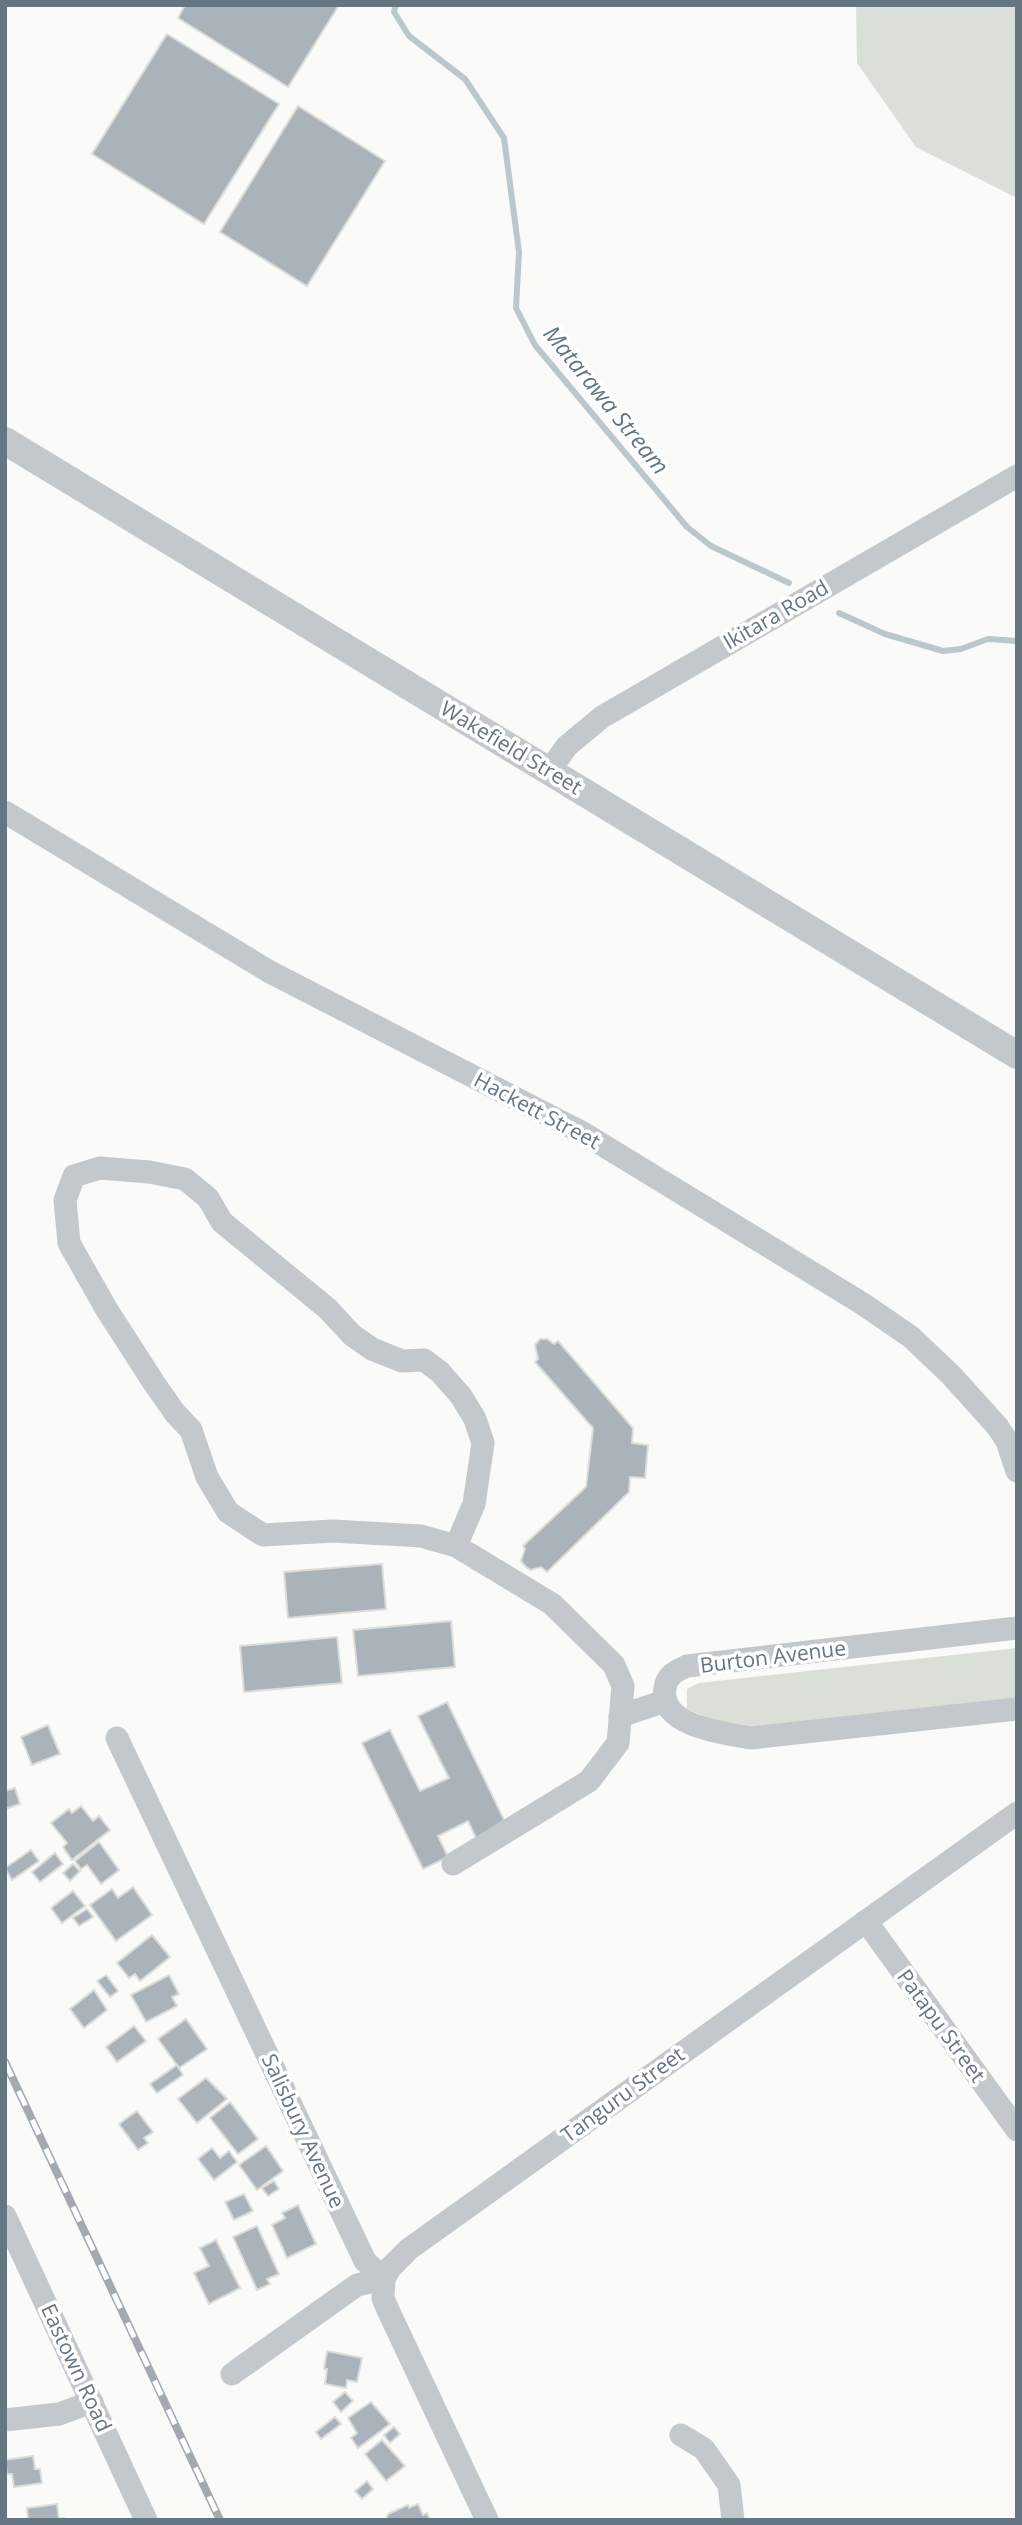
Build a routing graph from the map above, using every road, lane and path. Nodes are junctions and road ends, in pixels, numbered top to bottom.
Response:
1 (5, 441) edge
2 (1017, 476) edge
3 (549, 771) junction
4 (5, 812) edge
5 (1017, 1055) edge
6 (1017, 1471) edge
7 (456, 1546) junction
8 (1017, 1628) edge
9 (665, 1700) junction
10 (1017, 1709) edge
11 (620, 1716) junction
12 (117, 1738) dead end
13 (1017, 1813) edge
14 (453, 1864) dead end
15 (866, 1921) junction
16 (1017, 2130) edge
17 (5, 2216) edge
18 (384, 2279) junction
19 (232, 2374) dead end
20 (92, 2402) junction
21 (5, 2420) edge
22 (681, 2435) dead end
23 (146, 2520) edge
24 (487, 2520) edge
25 (733, 2520) edge

1 - 3 street, Wakefield Street
2 - 3 street, Ikitara Road
3 - 5 street, Wakefield Street
4 - 6 street, Hackett Street
7 - 7 street
7 - 11 street
8 - 9 street, Burton Avenue
9 - 10 street
9 - 11 street
11 - 14 street
12 - 18 street, Salisbury Avenue
13 - 15 street, Tanguru Street
15 - 16 street, Patapu Street
15 - 18 street, Tanguru Street
17 - 20 street, Eastown Road
18 - 19 street
18 - 24 street
20 - 21 street
20 - 23 street, Eastown Road
22 - 25 street

